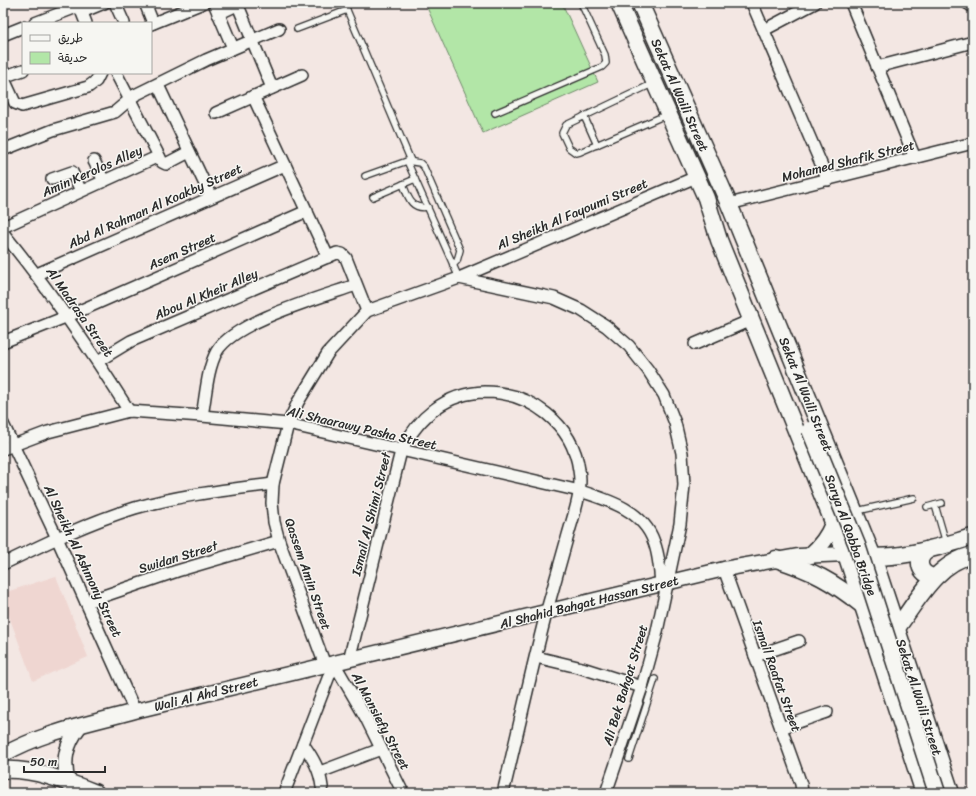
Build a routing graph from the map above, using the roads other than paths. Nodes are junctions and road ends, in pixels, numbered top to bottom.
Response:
1 (104, 3) edge
2 (116, 3) edge
3 (145, 3) edge
4 (172, 3) edge
5 (203, 3) edge
6 (214, 3) edge
7 (344, 3) edge
8 (581, 3) edge
9 (619, 3) edge
10 (640, 3) edge
11 (752, 3) edge
12 (815, 3) edge
13 (851, 3) edge
14 (967, 3) edge
15 (237, 4) edge
16 (80, 7) edge
17 (973, 7) edge
18 (347, 10) junction
19 (176, 14) junction
20 (218, 14) junction
21 (38, 22) edge
22 (86, 22) edge
23 (124, 22) edge
24 (152, 22) edge
25 (152, 23) edge
26 (22, 27) edge
27 (278, 29) dead end
28 (297, 29) dead end
29 (764, 30) junction
30 (3, 35) edge
31 (252, 40) junction
32 (973, 42) edge
33 (233, 48) junction
34 (877, 67) junction
35 (22, 70) edge
36 (117, 74) edge
37 (99, 75) edge
38 (302, 75) dead end
39 (3, 77) edge
40 (654, 83) junction
41 (158, 85) junction
42 (272, 88) junction
43 (253, 96) junction
44 (130, 99) junction
45 (216, 113) dead end
46 (495, 113) dead end
47 (668, 114) junction
48 (584, 116) junction
49 (973, 143) edge
50 (597, 145) junction
51 (3, 150) edge
52 (189, 152) junction
53 (159, 156) junction
54 (915, 158) junction
55 (94, 160) dead end
56 (409, 161) junction
57 (285, 165) junction
58 (365, 176) dead end
59 (696, 176) junction
60 (52, 179) dead end
61 (415, 179) junction
62 (828, 180) junction
63 (104, 181) junction
64 (403, 184) junction
65 (81, 191) junction
66 (211, 197) junction
67 (373, 197) dead end
68 (706, 198) junction
69 (729, 204) junction
70 (428, 207) junction
71 (307, 211) junction
72 (3, 227) edge
73 (3, 233) edge
74 (328, 257) junction
75 (453, 265) junction
76 (36, 274) junction
77 (459, 278) junction
78 (356, 285) junction
79 (366, 311) junction
80 (68, 316) junction
81 (751, 320) junction
82 (3, 342) edge
83 (695, 344) dead end
84 (98, 361) junction
85 (129, 411) junction
86 (202, 416) junction
87 (3, 424) edge
88 (288, 424) junction
89 (8, 446) edge
90 (401, 451) junction
91 (273, 484) junction
92 (580, 491) junction
93 (914, 498) dead end
94 (942, 503) dead end
95 (935, 505) junction
96 (927, 507) dead end
97 (854, 511) junction
98 (833, 524) junction
99 (973, 537) edge
100 (57, 538) junction
101 (279, 541) junction
102 (946, 544) junction
103 (930, 549) junction
104 (846, 554) junction
105 (812, 555) junction
106 (973, 555) edge
107 (873, 557) junction
108 (776, 559) junction
109 (3, 564) edge
110 (724, 569) junction
111 (935, 577) junction
112 (664, 584) junction
113 (86, 602) junction
114 (862, 605) junction
115 (547, 612) junction
116 (897, 628) junction
117 (799, 640) dead end
118 (755, 656) junction
119 (536, 657) junction
120 (349, 660) junction
121 (329, 664) junction
122 (656, 679) dead end
123 (642, 687) junction
124 (135, 711) junction
125 (827, 712) dead end
126 (639, 713) junction
127 (79, 726) junction
128 (781, 728) junction
129 (302, 744) junction
130 (381, 749) junction
131 (3, 755) edge
132 (629, 759) dead end
133 (3, 770) edge
134 (320, 772) junction
135 (68, 782) junction
136 (322, 787) dead end
137 (96, 793) edge
138 (284, 793) edge
139 (403, 793) edge
140 (503, 793) edge
141 (606, 793) edge
142 (802, 793) edge
143 (926, 793) edge
144 (951, 793) edge

1 - 16 street
2 - 23 street
3 - 24 street
4 - 19 street
5 - 19 street
6 - 20 street
7 - 18 lane
8 - 46 lane
9 - 40 main road, Sekat Al Waili Street
10 - 69 main road, Sekat Al Waili Street
11 - 29 street
12 - 29 street
13 - 34 street
14 - 17 street
15 - 20 street
15 - 31 street
16 - 21 street
16 - 22 street
18 - 28 lane
18 - 56 lane
19 - 25 street
20 - 33 street
26 - 30 street
27 - 31 street
29 - 62 street
31 - 33 street
31 - 42 street
32 - 34 street
33 - 41 street
34 - 54 street
35 - 39 street
36 - 44 street
37 - 39 street
38 - 42 street
40 - 47 main road, Sekat Al Waili Street
40 - 48 lane
41 - 44 street
41 - 52 street
42 - 43 street
43 - 45 street
43 - 57 street
44 - 51 street
44 - 53 street
47 - 50 lane
47 - 59 main road, Sekat Al Waili Street
48 - 50 lane
48 - 50 lane
49 - 54 street, Mohamed Shafik Street
52 - 53 street, Amin Kerolos Alley
52 - 66 street
53 - 63 street, Amin Kerolos Alley
54 - 62 street, Mohamed Shafik Street
55 - 63 street
56 - 58 lane
56 - 61 lane
56 - 75 lane
57 - 66 street, Abd Al Rahman Al Koakby Street
57 - 71 street
59 - 68 main road, Sekat Al Waili Street
59 - 77 street, Al Sheikh Al Fayoumi Street
60 - 65 street
61 - 64 lane
61 - 70 lane
62 - 69 street, Mohamed Shafik Street
63 - 65 street, Amin Kerolos Alley
64 - 67 lane
64 - 70 lane
65 - 72 street, Amin Kerolos Alley
66 - 76 street, Abd Al Rahman Al Koakby Street
68 - 81 main road, Sekat Al Waili Street
68 - 143 main road, Sarya Al Qobba Bridge, bridge
69 - 97 main road, Sekat Al Waili Street
70 - 75 lane
71 - 74 street
71 - 80 street, Asem Street
73 - 76 street, Al Madrasa Street
74 - 78 street
74 - 84 street, Abou Al Kheir Alley
75 - 77 lane
76 - 80 street, Al Madrasa Street
77 - 79 street, Qassem Amin Street
77 - 112 street
78 - 79 street
78 - 86 street
79 - 88 street, Qassem Amin Street
80 - 82 street, Asem Street
80 - 84 street, Al Madrasa Street
81 - 83 street
81 - 98 main road, Sekat Al Waili Street
84 - 85 street, Al Madrasa Street
85 - 86 street, Ali Shaarawy Pasha Street
85 - 89 street, Ali Shaarawy Pasha Street
86 - 88 street, Ali Shaarawy Pasha Street
87 - 89 street, Al Sheikh Al Ashmony Street
88 - 90 street, Ali Shaarawy Pasha Street
88 - 91 street, Qassem Amin Street
89 - 100 street, Al Sheikh Al Ashmony Street
90 - 92 street, Ali Shaarawy Pasha Street
90 - 92 street, Ismail Al Shimi Street
90 - 120 street, Ismail Al Shimi Street
91 - 100 street
91 - 101 street, Qassem Amin Street
92 - 112 street, Ali Shaarawy Pasha Street
92 - 115 street, Ismail Al Shimi Street
93 - 97 lane
94 - 95 lane
95 - 96 lane
95 - 102 lane
97 - 107 main road, Sekat Al Waili Street
98 - 104 main road, Sekat Al Waili Street
98 - 105 main road
99 - 102 main road
100 - 109 street
100 - 113 street, Al Sheikh Al Ashmony Street
101 - 113 street, Swidan Street
101 - 121 street, Qassem Amin Street
102 - 103 main road
103 - 107 main road
103 - 111 main road
104 - 105 street, Al Shahid Bahgat Hassan Street
104 - 107 main road
104 - 114 main road, Sekat Al Waili Street
105 - 108 street, Al Shahid Bahgat Hassan Street
106 - 111 main road
107 - 116 main road, Sekat Al Waili Street
108 - 110 street, Al Shahid Bahgat Hassan Street
108 - 114 main road
110 - 112 street, Al Shahid Bahgat Hassan Street
110 - 118 street, Ismail Raafat Street
111 - 116 main road
112 - 115 street, Al Shahid Bahgat Hassan Street
112 - 123 street, Ali Bek Bahgat Street
113 - 124 street, Al Sheikh Al Ashmony Street
114 - 143 main road, Sekat Al Waili Street
115 - 119 street, Ismail Al Shimi Street
115 - 120 street, Al Shahid Bahgat Hassan Street
116 - 144 main road, Sekat Al Waili Street
117 - 118 street
118 - 128 street, Ismail Raafat Street
119 - 123 street
119 - 140 street, Ismail Al Shimi Street
120 - 121 street, Al Shahid Bahgat Hassan Street
121 - 124 street, Wali Al Ahd Street
121 - 129 street
121 - 130 street, Al Mansiefy Street
122 - 126 lane
123 - 126 street, Ali Bek Bahgat Street
124 - 127 street, Wali Al Ahd Street
125 - 128 street
126 - 132 lane
126 - 141 street, Ali Bek Bahgat Street
127 - 131 street, Wali Al Ahd Street
127 - 135 street
128 - 142 street, Ismail Raafat Street
129 - 134 street
129 - 138 street
130 - 134 street
130 - 139 street, Al Mansiefy Street
133 - 135 main road
134 - 136 street
135 - 137 main road

